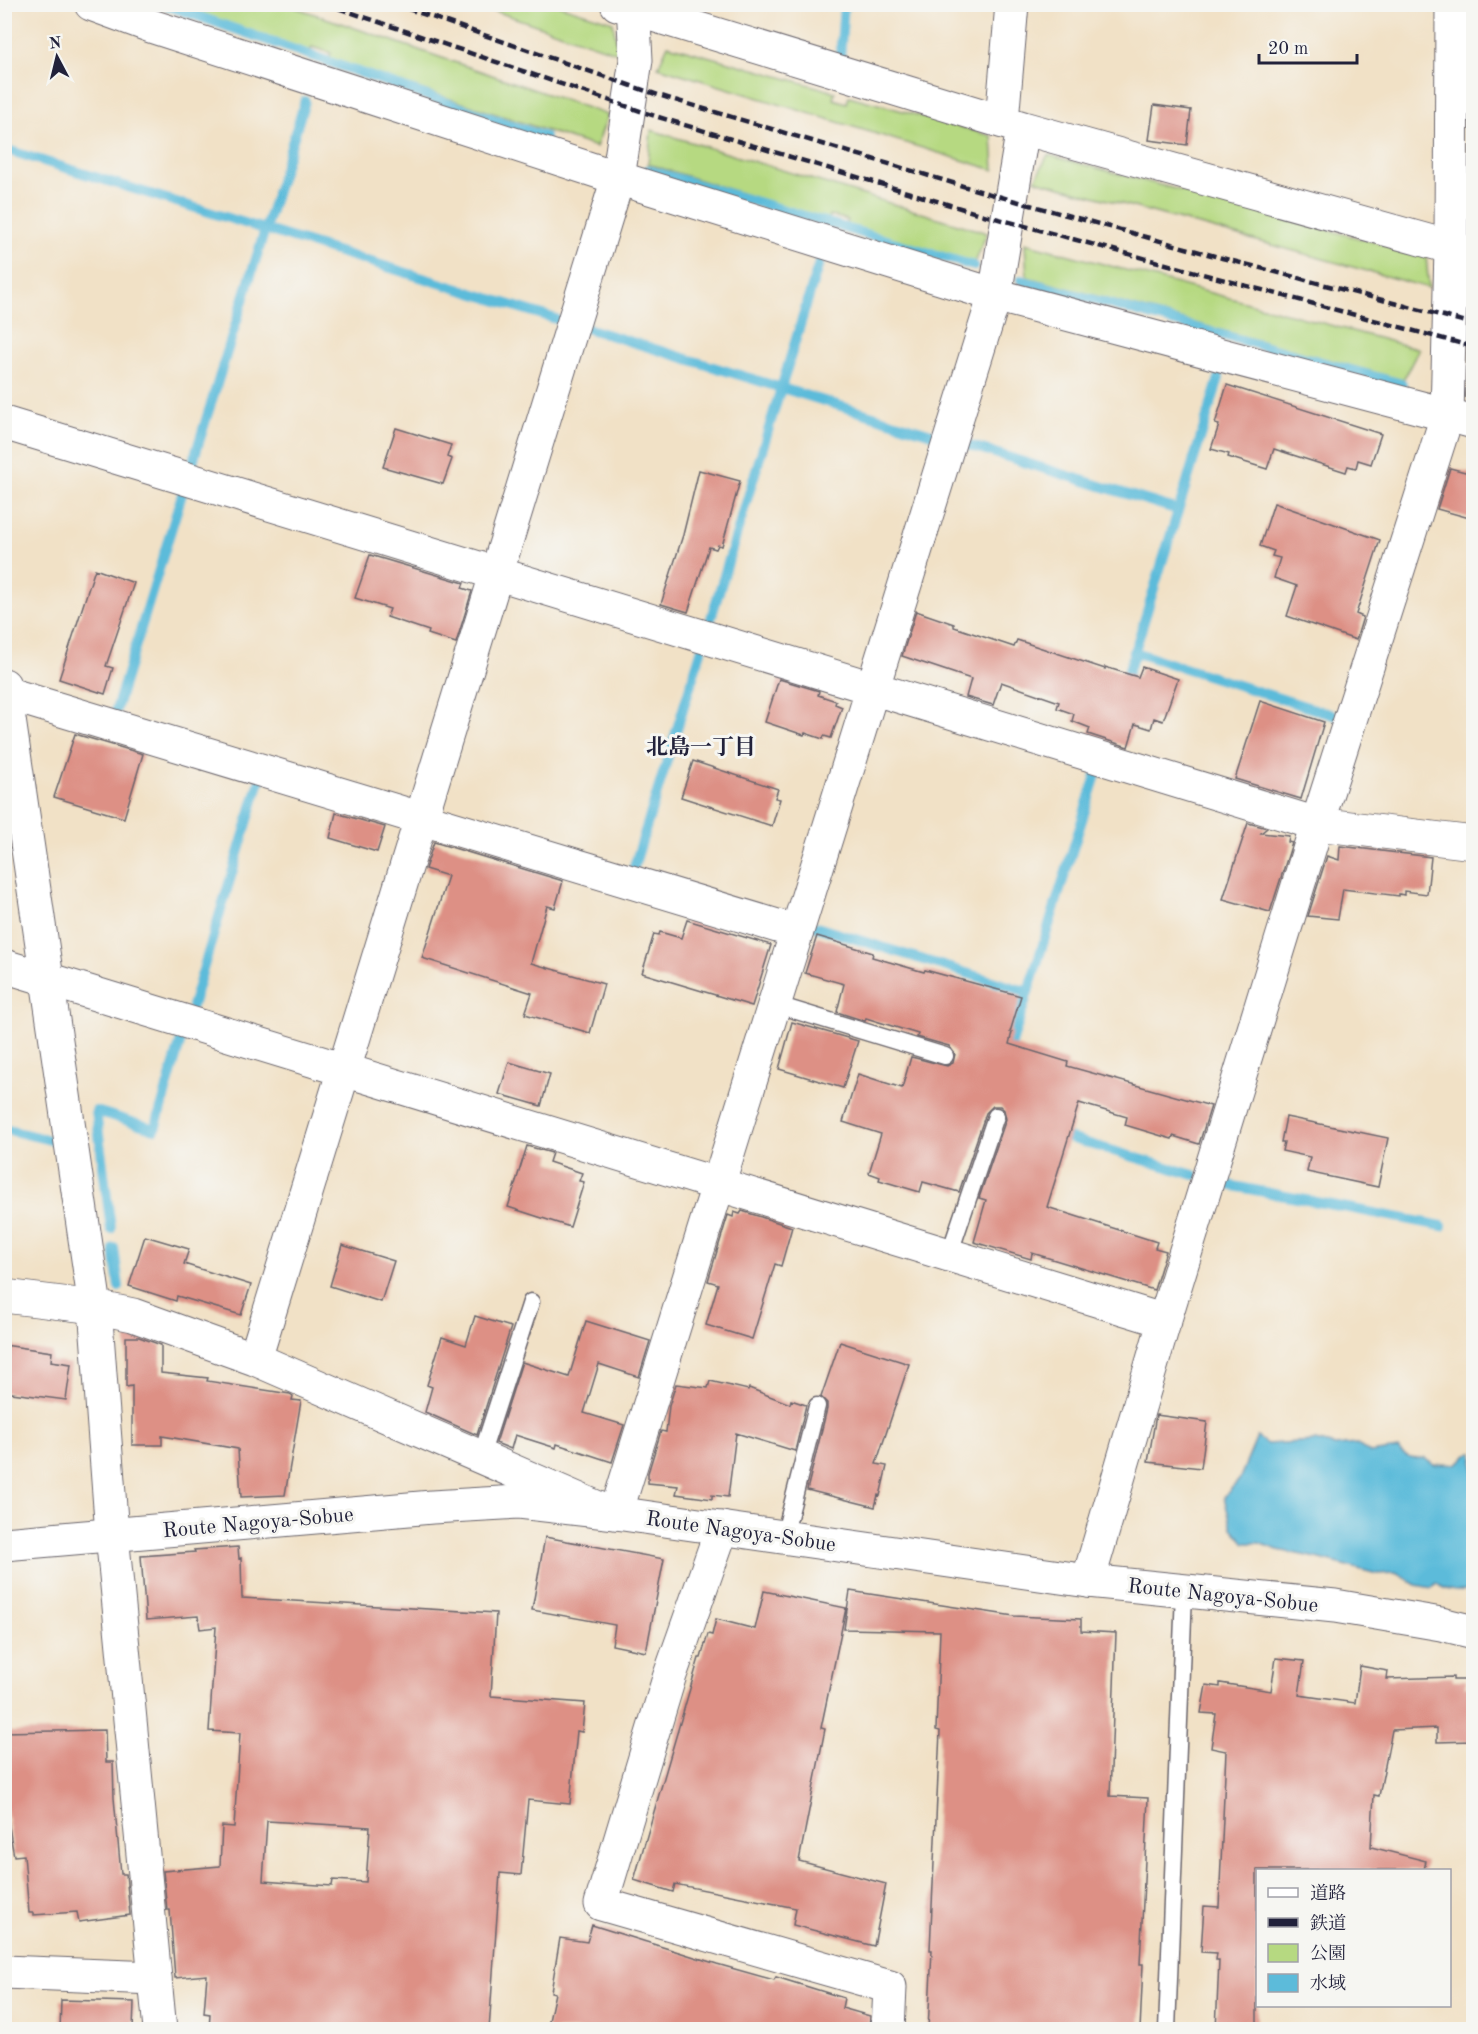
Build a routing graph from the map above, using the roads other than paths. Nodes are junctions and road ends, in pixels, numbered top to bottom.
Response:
1 (91, 4) edge
2 (1012, 4) edge
3 (1452, 4) edge
4 (627, 6) edge
5 (1012, 125) junction
6 (618, 178) junction
7 (1462, 251) edge
8 (994, 294) junction
9 (1460, 419) edge
10 (4, 423) edge
11 (497, 574) junction
12 (5, 688) edge
13 (872, 689) junction
14 (421, 819) junction
15 (1317, 824) junction
16 (1473, 843) edge
17 (797, 932) junction
18 (4, 966) edge
19 (46, 977) junction
20 (774, 1004) junction
21 (945, 1056) dead end
22 (345, 1069) junction
23 (996, 1116) dead end
24 (719, 1184) junction
25 (949, 1255) junction
26 (4, 1296) edge
27 (531, 1302) dead end
28 (95, 1306) junction
29 (1165, 1322) junction
30 (255, 1359) junction
31 (817, 1406) dead end
32 (482, 1456) junction
33 (612, 1513) junction
34 (722, 1528) junction
35 (112, 1534) junction
36 (784, 1537) junction
37 (4, 1544) edge
38 (1088, 1581) junction
39 (1184, 1592) junction
40 (1473, 1632) edge
41 (4, 1972) edge
42 (155, 1978) junction
43 (160, 2030) edge
44 (888, 2030) edge
45 (1167, 2030) edge

1 - 6 street
2 - 5 street
3 - 7 street
4 - 5 street
4 - 6 street
5 - 7 street
5 - 8 street
6 - 8 street
6 - 11 street
7 - 9 street
8 - 9 street
8 - 13 street
9 - 15 street
10 - 11 street
11 - 13 street
11 - 14 street
12 - 14 street
12 - 19 street
13 - 15 street
13 - 17 street
14 - 17 street
14 - 22 street
15 - 16 street
15 - 29 street
17 - 20 street
18 - 19 street
19 - 22 street
19 - 28 street
20 - 21 lane
20 - 24 street
22 - 24 street
22 - 30 street
23 - 25 lane
24 - 25 street
24 - 33 street
25 - 29 street
26 - 28 street
27 - 32 lane
28 - 30 street
28 - 35 street
29 - 38 street
30 - 32 street
31 - 36 lane
32 - 33 street
33 - 34 street, Route Nagoya-Sobue
33 - 35 street, Route Nagoya-Sobue
34 - 36 street, Route Nagoya-Sobue
34 - 44 street
35 - 37 street, Route Nagoya-Sobue
35 - 42 street
36 - 38 street, Route Nagoya-Sobue
38 - 39 street, Route Nagoya-Sobue
39 - 40 street, Route Nagoya-Sobue
39 - 45 lane
41 - 42 street
42 - 43 street

